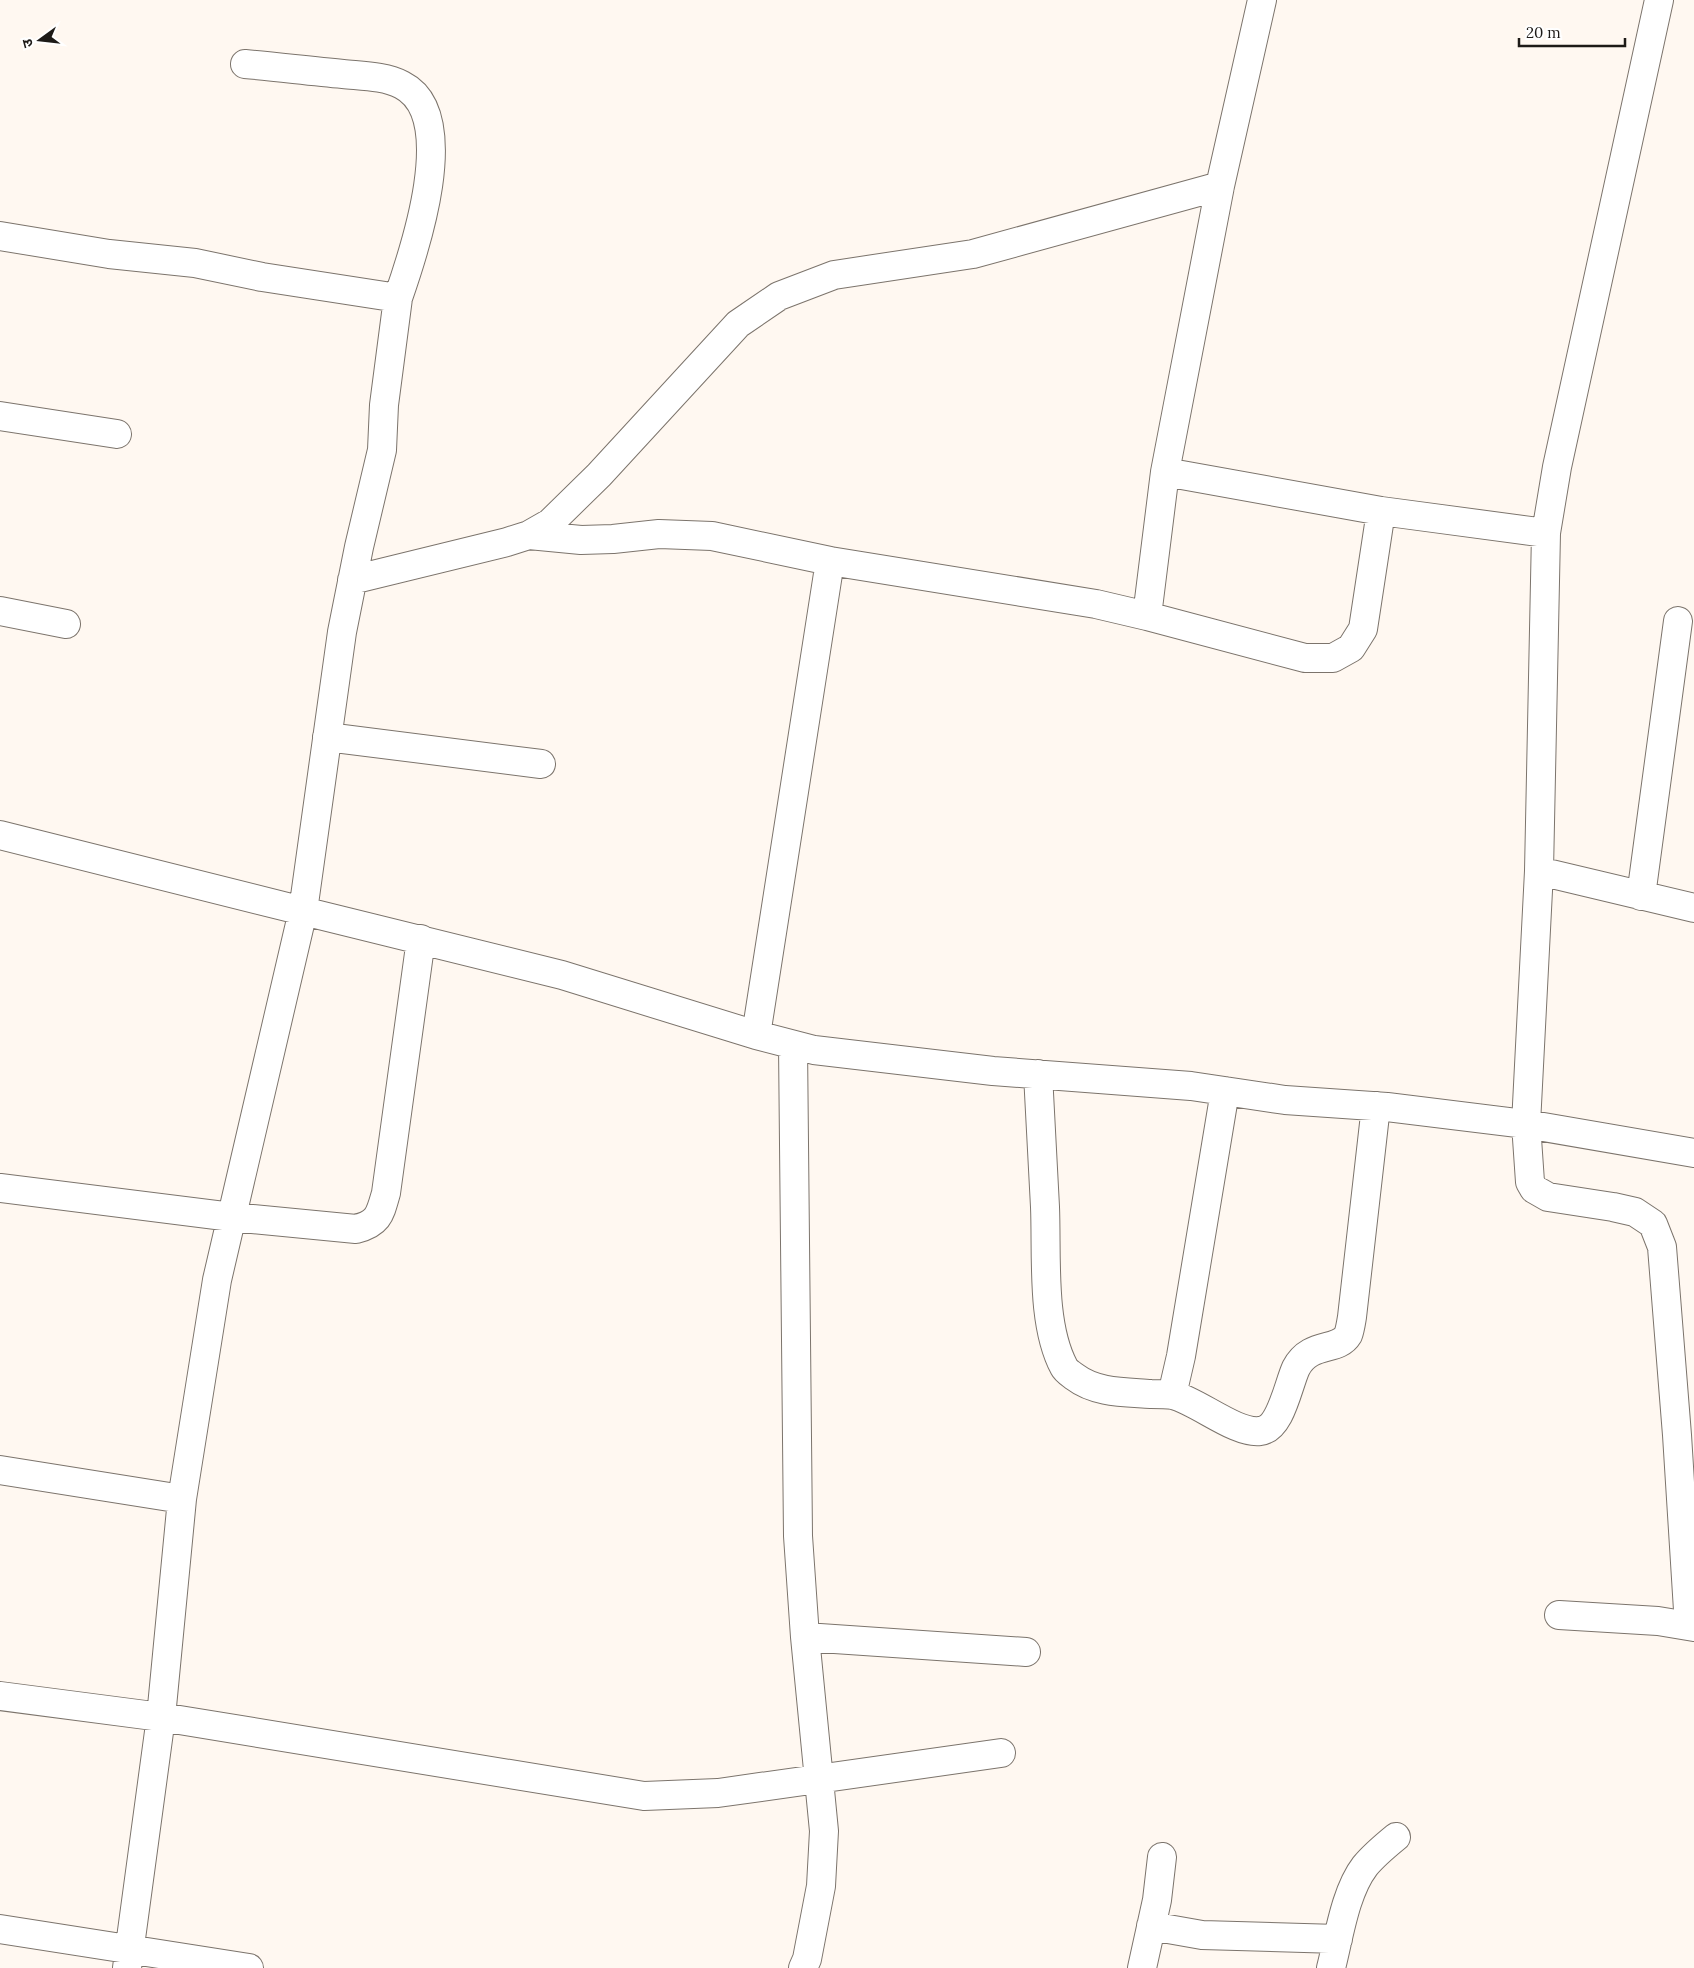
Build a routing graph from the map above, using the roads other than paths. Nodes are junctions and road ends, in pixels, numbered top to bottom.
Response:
1 (1262, 0) edge
2 (1659, 0) edge
3 (245, 64) dead end
4 (1220, 186) junction
5 (0, 236) edge
6 (398, 298) junction
7 (0, 416) edge
8 (117, 434) dead end
9 (1165, 472) junction
10 (1381, 511) junction
11 (1546, 533) junction
12 (529, 535) junction
13 (830, 561) junction
14 (352, 580) junction
15 (0, 611) edge
16 (1147, 616) junction
17 (1678, 621) dead end
18 (66, 624) dead end
19 (327, 737) junction
20 (541, 764) dead end
21 (0, 835) edge
22 (1539, 870) junction
23 (1641, 896) junction
24 (1694, 908) edge
25 (304, 911) junction
26 (421, 939) junction
27 (756, 1035) junction
28 (793, 1045) junction
29 (1038, 1074) junction
30 (1224, 1091) junction
31 (1376, 1106) junction
32 (1526, 1124) junction
33 (1694, 1153) edge
34 (0, 1188) edge
35 (232, 1217) junction
36 (1172, 1395) junction
37 (0, 1470) edge
38 (182, 1499) junction
39 (1559, 1615) dead end
40 (1691, 1627) edge
41 (806, 1637) junction
42 (1026, 1652) dead end
43 (0, 1696) edge
44 (161, 1717) junction
45 (1001, 1753) dead end
46 (819, 1780) junction
47 (1396, 1837) dead end
48 (1162, 1857) dead end
49 (1151, 1926) junction
50 (0, 1929) edge
51 (1338, 1940) junction
52 (128, 1959) edge
53 (248, 1968) edge
54 (803, 1968) edge
55 (1142, 1968) edge
56 (1331, 1968) edge

1 - 4 street
2 - 11 street
3 - 6 street
4 - 9 street
4 - 12 street
5 - 6 street
6 - 14 street
7 - 8 street
9 - 10 street
9 - 16 street
10 - 11 street
10 - 16 street
11 - 22 street
12 - 13 street
12 - 14 street
13 - 16 street
13 - 27 street
14 - 19 street
15 - 18 street
17 - 23 street
19 - 20 street
19 - 25 street
21 - 25 street
22 - 23 street
22 - 32 street
23 - 24 street
25 - 26 street
25 - 35 street
26 - 27 street
26 - 35 street
27 - 28 street
28 - 29 street
28 - 41 street
29 - 30 street
29 - 36 street
30 - 31 street
30 - 36 street
31 - 32 street
31 - 36 street
32 - 33 street
32 - 40 street
34 - 35 street
35 - 38 street
37 - 38 street
38 - 44 street
39 - 40 street
41 - 42 street
41 - 46 street
43 - 44 street
44 - 46 street
44 - 52 street
45 - 46 street
46 - 54 street
47 - 51 street
48 - 49 street
49 - 51 street
49 - 55 street
50 - 52 street
51 - 56 street
52 - 53 street

